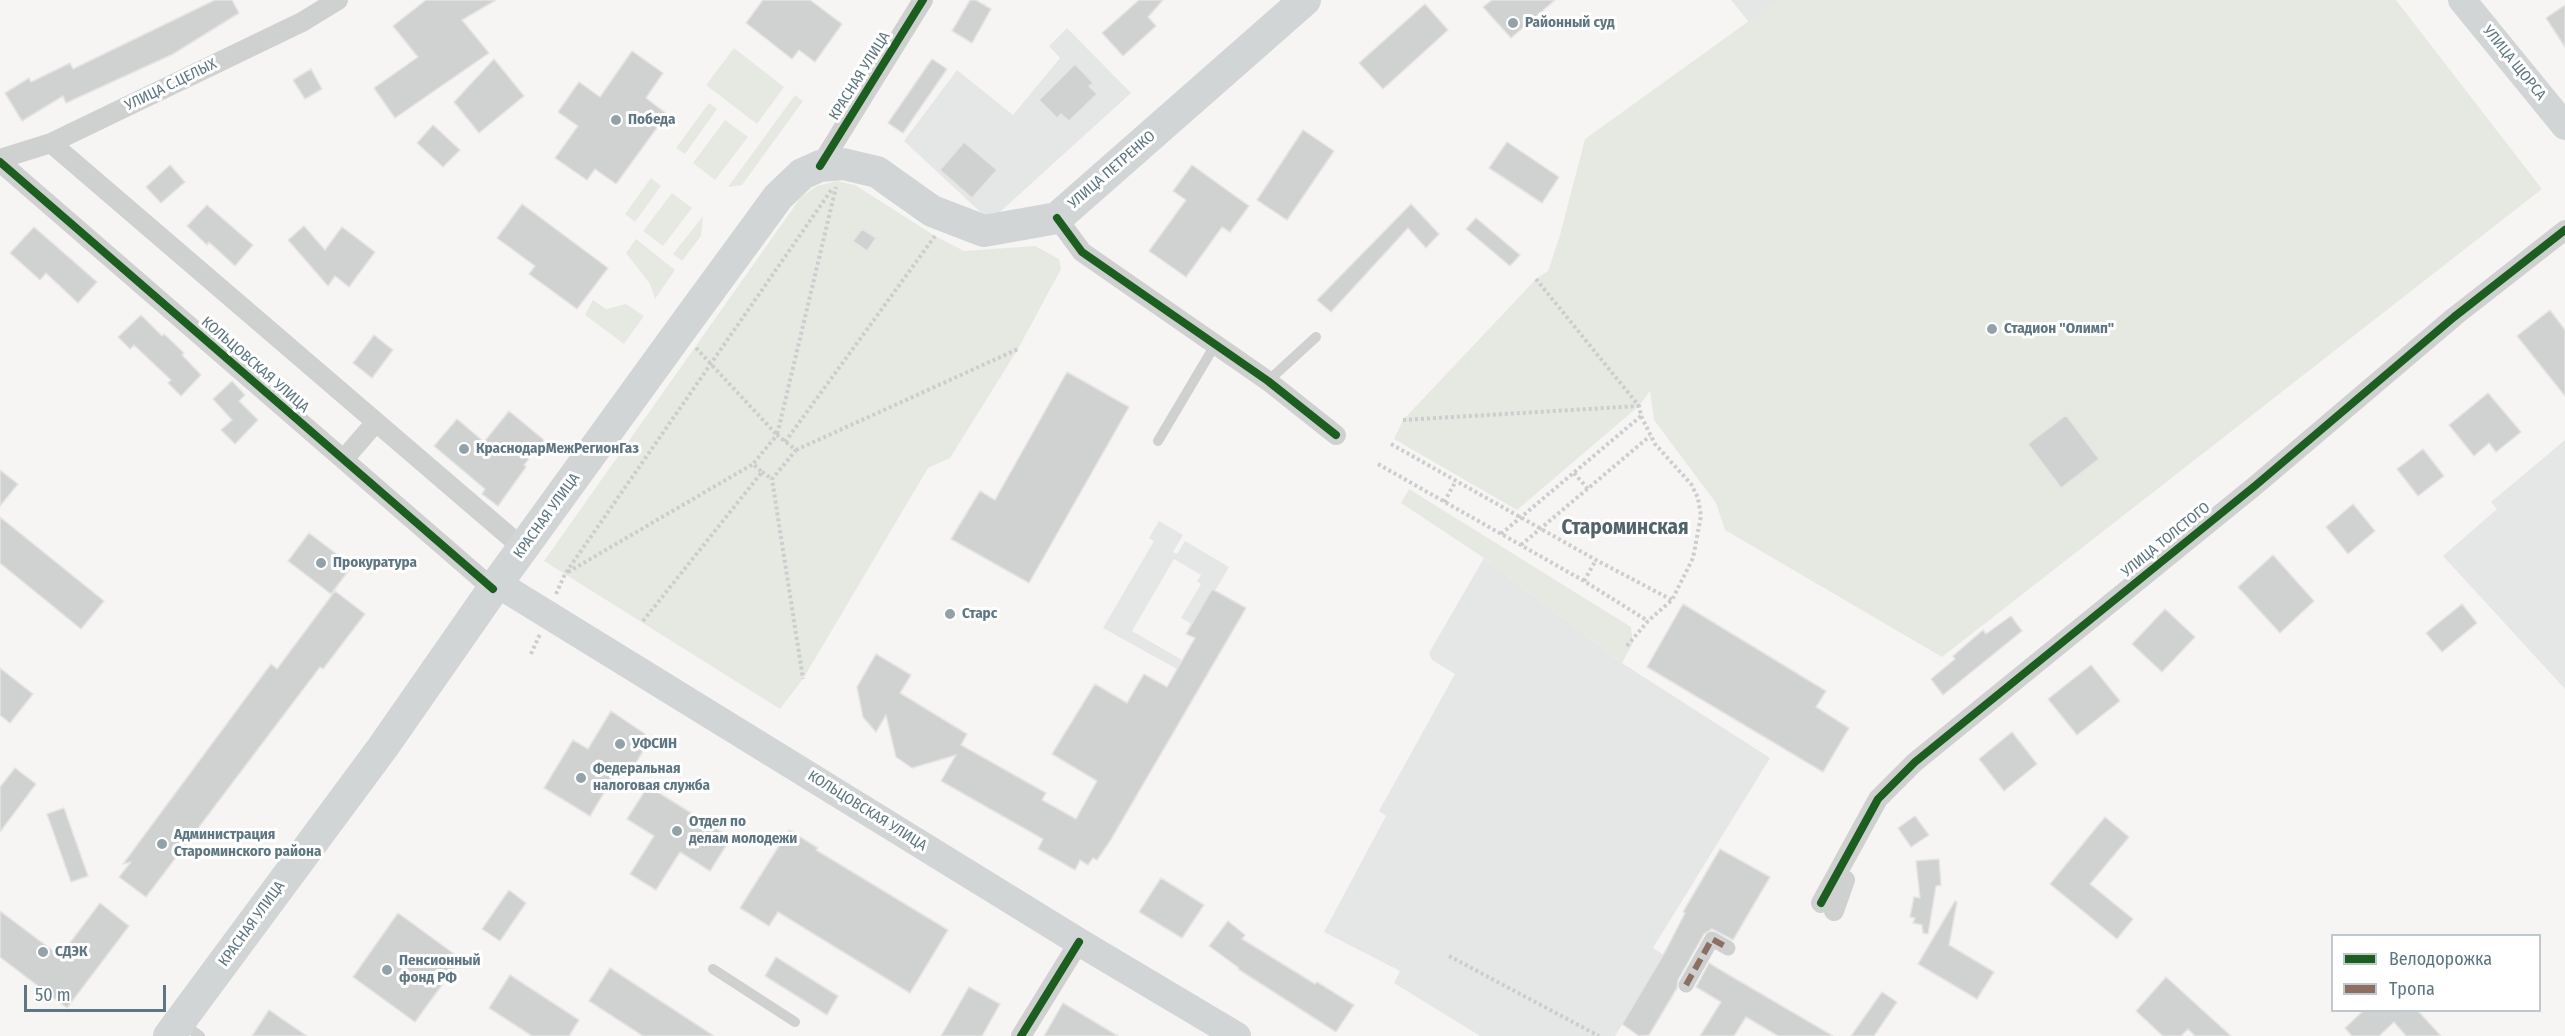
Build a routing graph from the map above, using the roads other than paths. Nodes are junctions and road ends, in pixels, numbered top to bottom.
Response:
1 (338, 0) edge
2 (923, 0) edge
3 (1305, 0) edge
4 (2462, 0) edge
5 (2565, 126) edge
6 (51, 143) junction
7 (0, 160) edge
8 (820, 166) junction
9 (1057, 218) junction
10 (2565, 230) edge
11 (1316, 337) dead end
12 (1215, 345) junction
13 (1268, 381) junction
14 (376, 422) junction
15 (1336, 435) dead end
16 (1158, 441) dead end
17 (344, 459) junction
18 (524, 549) junction
19 (495, 586) junction
20 (1828, 907) dead end
21 (1079, 942) junction
22 (1728, 948) dead end
23 (712, 969) dead end
24 (1686, 985) dead end
25 (795, 1022) dead end
26 (183, 1031) edge
27 (1022, 1036) edge
28 (1237, 1036) edge

1 - 6 street, УЛИЦА С.ЦЕЛЫХ
2 - 8 street, КРАСНАЯ УЛИЦА
3 - 9 main road, УЛИЦА ПЕТРЕНКО
4 - 5 main road, УЛИЦА ЩОРСА
6 - 7 street, УЛИЦА С.ЦЕЛЫХ
6 - 14 street
7 - 17 street, КОЛЬЦОВСКАЯ УЛИЦА
8 - 9 main road, УЛИЦА ПЕТРЕНКО
8 - 18 main road, КРАСНАЯ УЛИЦА
9 - 12 street
10 - 20 street, УЛИЦА ТОЛСТОГО
11 - 13 lane
12 - 13 street
12 - 16 lane
13 - 15 street
14 - 17 street
14 - 18 street
17 - 19 street, КОЛЬЦОВСКАЯ УЛИЦА
18 - 19 main road, КРАСНАЯ УЛИЦА
19 - 21 main road, КОЛЬЦОВСКАЯ УЛИЦА
19 - 26 main road, КРАСНАЯ УЛИЦА
21 - 27 street
21 - 28 main road, КОЛЬЦОВСКАЯ УЛИЦА
22 - 24 street
23 - 25 lane

